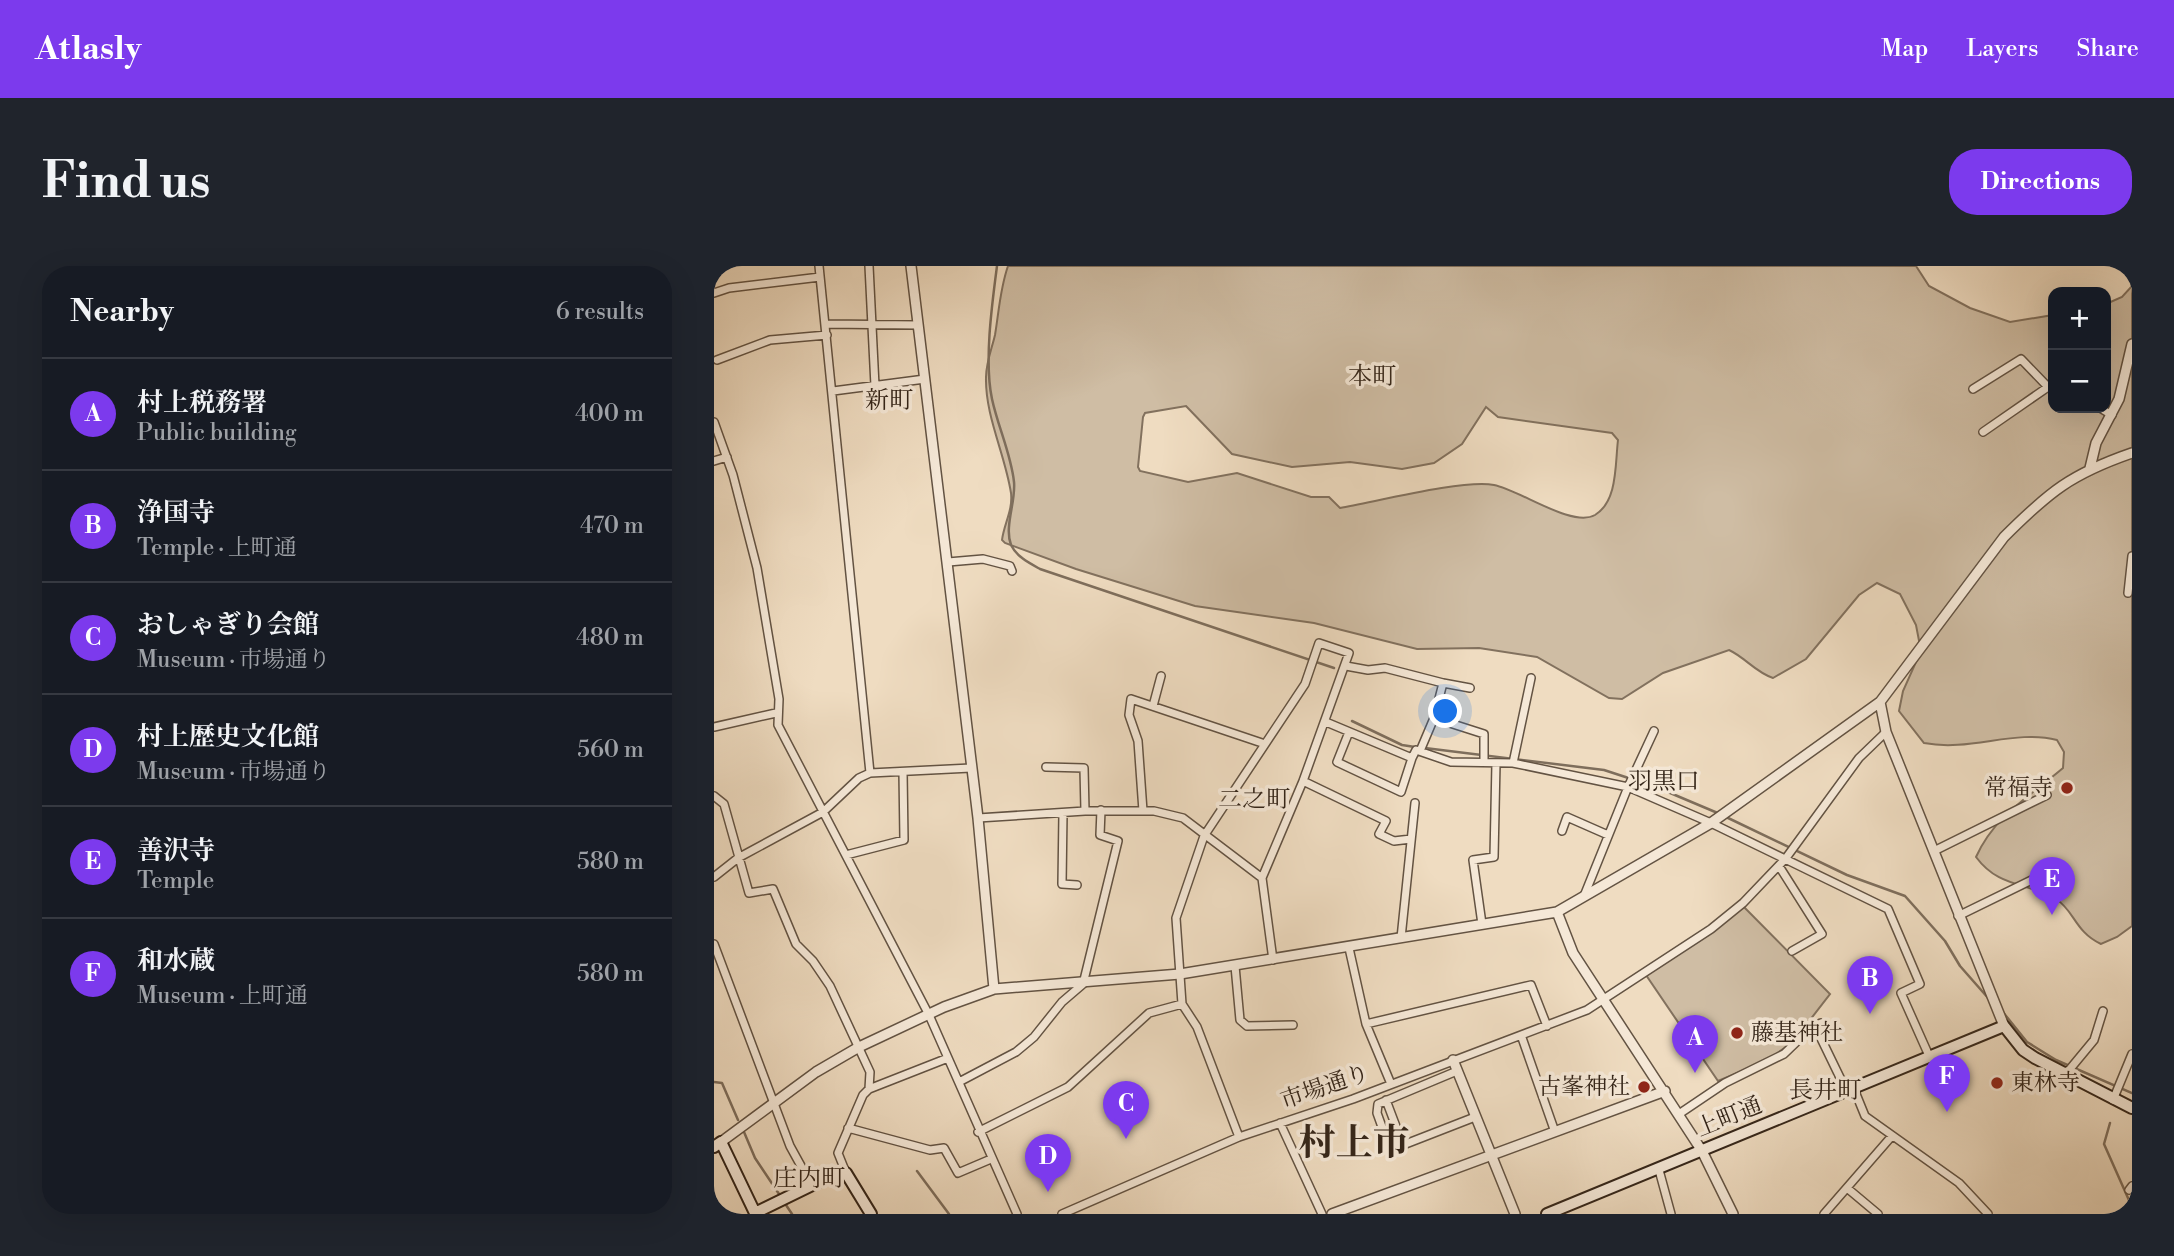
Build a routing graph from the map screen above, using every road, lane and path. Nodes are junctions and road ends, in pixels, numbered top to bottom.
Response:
1 (819, 266) edge
2 (869, 266) edge
3 (911, 266) edge
4 (820, 277) junction
5 (714, 293) edge
6 (872, 322) junction
7 (826, 324) junction
8 (918, 325) junction
9 (827, 335) junction
10 (2132, 344) edge
11 (717, 359) dead end
12 (925, 379) junction
13 (2048, 385) edge
14 (876, 386) junction
15 (2048, 388) edge
16 (1973, 389) dead end
17 (833, 391) junction
18 (2109, 413) edge
19 (2112, 415) junction
20 (714, 422) edge
21 (1983, 432) dead end
22 (2132, 453) edge
23 (727, 457) junction
24 (714, 461) edge
25 (2090, 468) junction
26 (2132, 556) edge
27 (948, 562) junction
28 (1012, 571) dead end
29 (2128, 593) dead end
30 (1346, 666) junction
31 (1161, 676) dead end
32 (1531, 678) dead end
33 (1443, 682) junction
34 (1470, 688) dead end
35 (1880, 702) junction
36 (1153, 706) junction
37 (776, 713) junction
38 (1434, 718) junction
39 (1326, 722) junction
40 (714, 727) edge
41 (1654, 731) dead end
42 (1349, 732) junction
43 (1886, 732) junction
44 (1265, 744) junction
45 (1420, 751) junction
46 (1412, 758) junction
47 (1484, 762) junction
48 (1496, 763) junction
49 (1513, 763) junction
50 (1046, 767) dead end
51 (971, 768) junction
52 (903, 772) junction
53 (870, 773) junction
54 (1303, 781) junction
55 (1628, 787) junction
56 (2048, 795) dead end
57 (714, 796) edge
58 (1415, 803) dead end
59 (1101, 810) junction
60 (1085, 811) junction
61 (1143, 811) junction
62 (823, 812) junction
63 (1063, 813) junction
64 (978, 818) junction
65 (1711, 823) junction
66 (1562, 831) dead end
67 (1608, 835) junction
68 (1203, 836) junction
69 (1411, 839) junction
70 (1934, 851) junction
71 (846, 855) junction
72 (738, 858) junction
73 (1786, 858) junction
74 (1779, 866) junction
75 (2048, 872) dead end
76 (714, 877) edge
77 (1262, 878) junction
78 (1077, 885) dead end
79 (1584, 897) junction
80 (1557, 912) junction
81 (1958, 916) junction
82 (1482, 924) junction
83 (1401, 938) junction
84 (714, 944) edge
85 (1349, 948) junction
86 (1792, 951) dead end
87 (1273, 960) junction
88 (1235, 966) junction
89 (1180, 974) junction
90 (1083, 984) junction
91 (994, 989) junction
92 (1602, 1000) junction
93 (1182, 1004) junction
94 (2102, 1011) dead end
95 (929, 1015) junction
96 (1366, 1024) junction
97 (1293, 1025) dead end
98 (1546, 1026) junction
99 (2004, 1026) junction
100 (1521, 1035) junction
101 (859, 1048) junction
102 (2132, 1054) edge
103 (948, 1058) junction
104 (1930, 1058) junction
105 (1452, 1060) junction
106 (1457, 1071) junction
107 (2065, 1075) junction
108 (959, 1082) junction
109 (1391, 1084) junction
110 (869, 1089) junction
111 (1851, 1090) junction
112 (1665, 1091) junction
113 (775, 1100) junction
114 (1387, 1100) junction
115 (2113, 1100) junction
116 (2132, 1108) edge
117 (1679, 1114) junction
118 (1475, 1117) junction
119 (1280, 1123) junction
120 (848, 1128) junction
121 (978, 1132) junction
122 (1555, 1132) junction
123 (1239, 1137) junction
124 (1891, 1137) junction
125 (718, 1144) edge
126 (1403, 1145) junction
127 (1702, 1151) junction
128 (1490, 1155) junction
129 (991, 1160) junction
130 (1659, 1170) junction
131 (846, 1173) junction
132 (812, 1186) junction
133 (1847, 1188) junction
134 (754, 1214) edge
135 (871, 1214) edge
136 (1017, 1214) edge
137 (1062, 1214) edge
138 (1322, 1214) edge
139 (1332, 1214) edge
140 (1515, 1214) edge
141 (1548, 1214) edge
142 (1671, 1214) edge
143 (1733, 1214) edge
144 (1824, 1214) edge
145 (1878, 1214) edge
146 (1988, 1214) edge

1 - 4 street
2 - 6 street
3 - 8 street
4 - 5 street
4 - 7 street
6 - 7 street
6 - 8 street
6 - 14 street
7 - 9 street
8 - 12 street
9 - 11 street
9 - 17 street
10 - 19 street
12 - 14 street
12 - 27 street
13 - 16 street
14 - 17 street
15 - 21 street
17 - 53 street
18 - 19 street
19 - 25 street
20 - 23 street
22 - 25 street
23 - 24 street
23 - 37 street
25 - 35 street
26 - 29 street
27 - 28 street
27 - 51 street
30 - 33 street
30 - 39 street
30 - 44 street
31 - 36 street
32 - 49 street
33 - 34 street
33 - 38 street
35 - 43 street
35 - 65 street
36 - 44 street
36 - 61 street
37 - 40 street
37 - 62 street
38 - 45 street
38 - 47 street
39 - 42 street
39 - 54 street
41 - 55 street
42 - 46 street
42 - 46 street
43 - 70 street
43 - 73 street, 市場通り
44 - 68 street
45 - 46 street
45 - 47 street
47 - 48 street
48 - 49 street
48 - 82 street
49 - 55 street
50 - 60 street
51 - 52 street
51 - 64 street
52 - 53 street
52 - 71 street
53 - 62 street
54 - 69 street
54 - 77 street
55 - 65 street
55 - 67 street
56 - 70 street
57 - 72 street
58 - 69 street
59 - 60 street
59 - 61 street
59 - 90 street
60 - 63 street
61 - 68 street
62 - 71 street
62 - 72 street
63 - 64 street
63 - 78 street
64 - 91 street
65 - 73 street
65 - 79 street
66 - 67 street
67 - 79 street
68 - 77 street
68 - 89 street
69 - 83 street
70 - 81 street
71 - 95 street
72 - 76 street
72 - 101 street
73 - 74 street, 市場通り
73 - 104 street
74 - 86 street
74 - 92 street, 市場通り
75 - 81 street
77 - 87 street
79 - 80 street
80 - 82 street
80 - 92 street
81 - 99 street
82 - 83 street
83 - 85 street
84 - 113 street
85 - 87 street
85 - 96 street
87 - 88 street
88 - 89 street
88 - 97 street
89 - 90 street
89 - 93 street
90 - 91 street
90 - 108 street
91 - 95 street
92 - 98 street, 市場通り
92 - 112 street
93 - 121 street
93 - 123 street
94 - 107 street
95 - 101 street
95 - 103 street
96 - 98 street
96 - 109 street
98 - 100 street, 市場通り
99 - 104 main road, 上町通
99 - 107 main road
100 - 105 street, 市場通り
100 - 122 street
101 - 110 street
101 - 113 street
102 - 115 street
103 - 108 street
103 - 110 street
104 - 111 main road, 上町通
105 - 106 street
105 - 109 street, 市場通り
106 - 114 street
106 - 118 street
107 - 115 main road
108 - 121 street
109 - 119 street, 市場通り
110 - 120 street
111 - 117 street
111 - 124 street
111 - 127 main road, 上町通
112 - 117 street
112 - 122 street
113 - 125 street
113 - 132 street
114 - 126 street
114 - 126 street
115 - 116 main road
117 - 127 street
118 - 126 street
118 - 128 street
119 - 123 street, 市場通り
119 - 138 street
120 - 129 street
120 - 131 street
121 - 129 street
122 - 128 street
123 - 137 street, 市場通り
124 - 133 street
124 - 146 street
125 - 134 main road
127 - 130 main road, 上町通
127 - 143 street
128 - 139 street
128 - 140 street
129 - 136 street
130 - 141 main road, 上町通
130 - 142 street
131 - 132 main road
131 - 135 main road
132 - 134 main road
133 - 144 street
133 - 145 street

